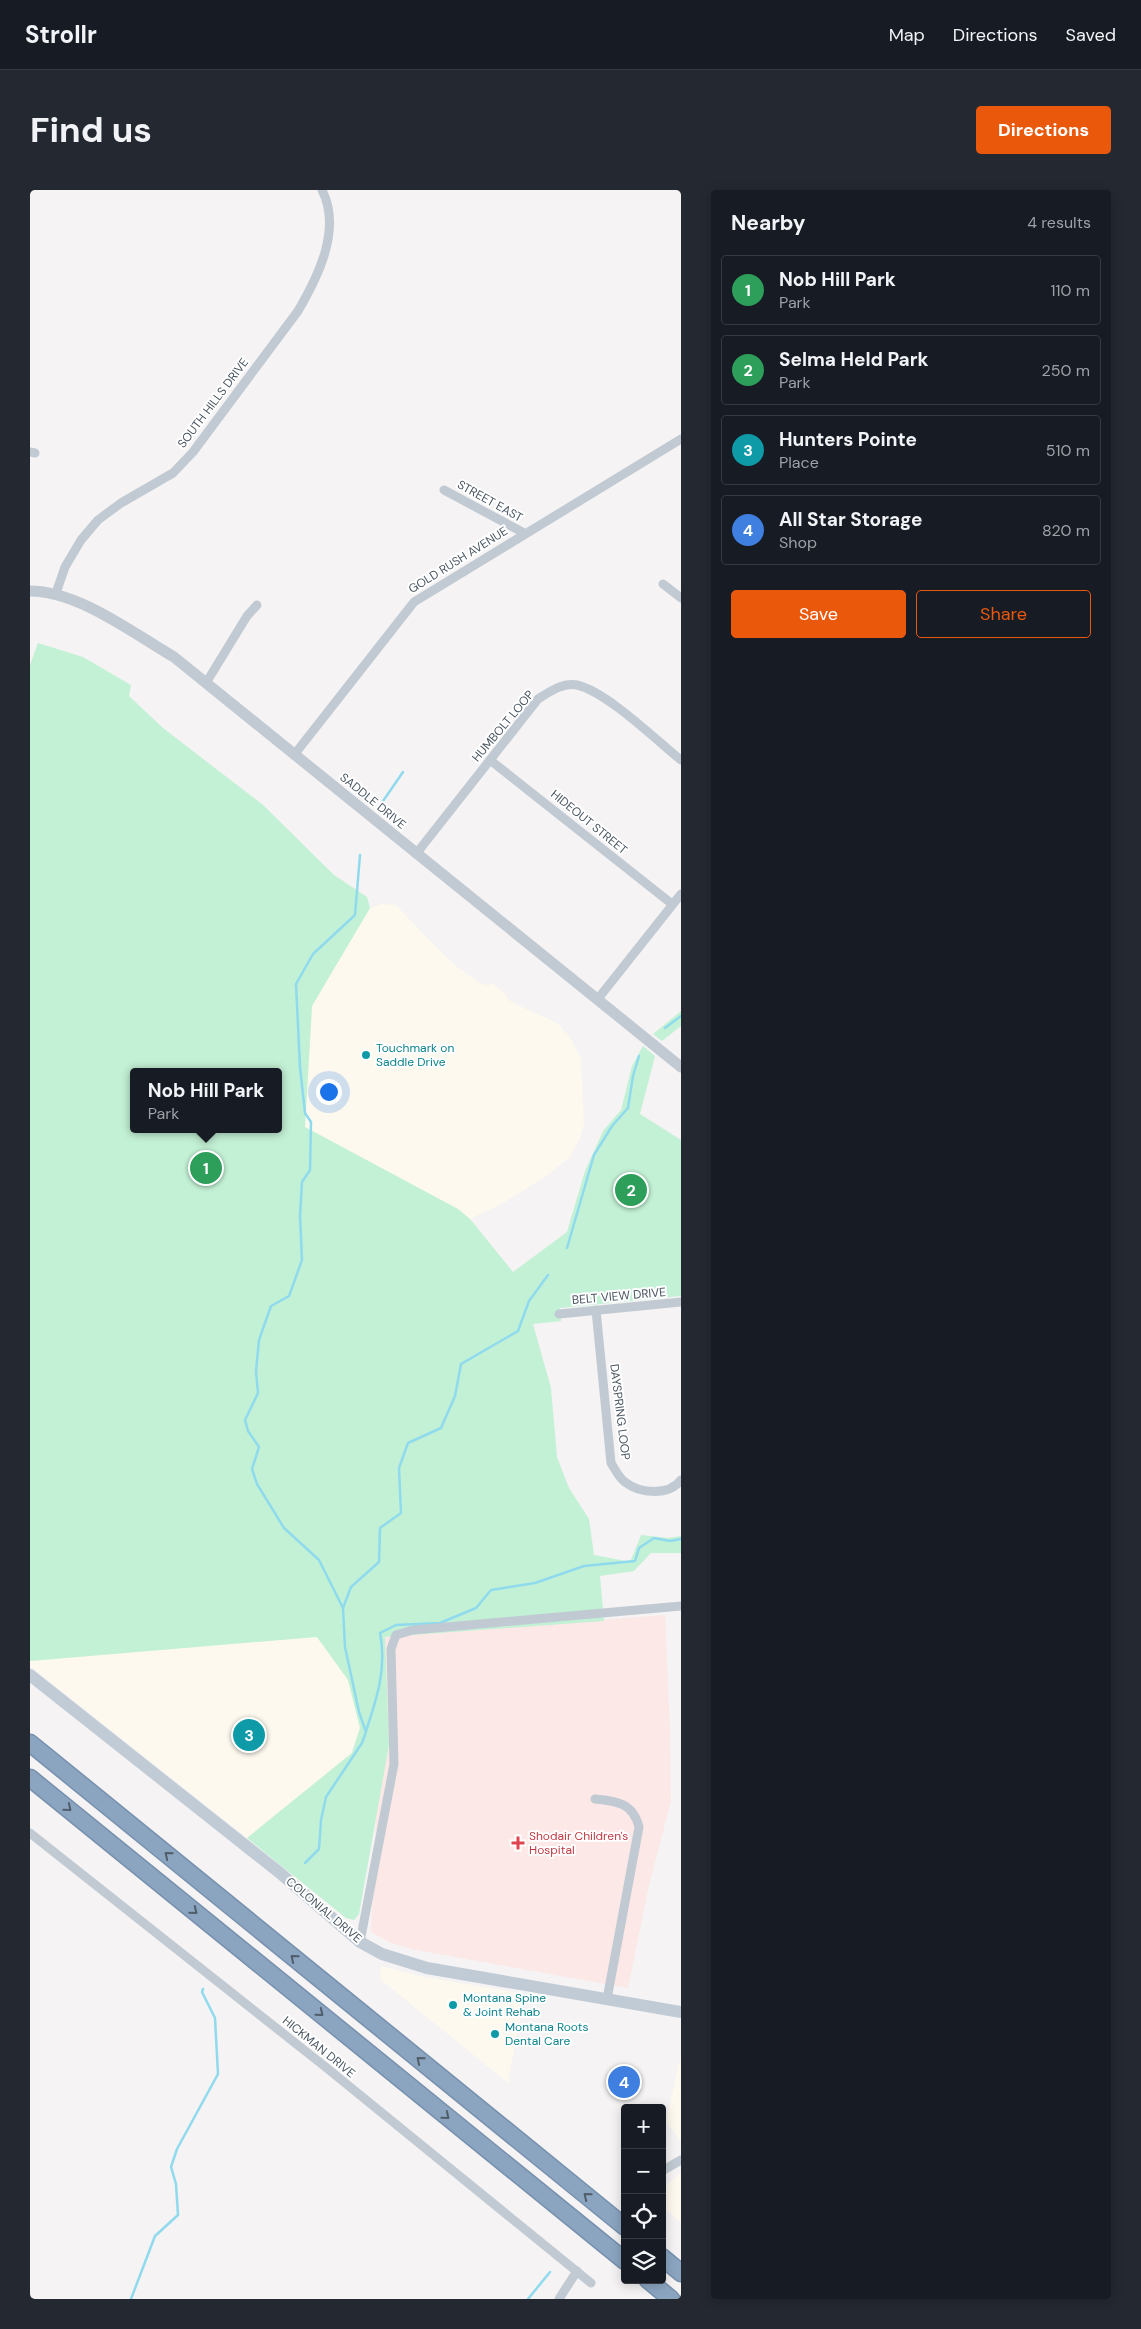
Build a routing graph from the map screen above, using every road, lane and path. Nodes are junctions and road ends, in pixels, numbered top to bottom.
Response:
1 (322, 190) edge
2 (681, 439) edge
3 (444, 490) dead end
4 (524, 534) junction
5 (663, 584) dead end
6 (30, 590) edge
7 (56, 593) junction
8 (681, 598) edge
9 (257, 605) dead end
10 (206, 683) junction
11 (294, 755) junction
12 (490, 760) junction
13 (681, 760) edge
14 (416, 854) junction
15 (681, 894) edge
16 (672, 904) junction
17 (597, 1000) junction
18 (681, 1067) edge
19 (681, 1302) edge
20 (596, 1310) junction
21 (559, 1314) dead end
22 (681, 1480) edge
23 (681, 1606) edge
24 (30, 1674) edge
25 (30, 1743) edge
26 (30, 1778) edge
27 (595, 1799) dead end
28 (30, 1832) edge
29 (360, 1942) junction
30 (607, 1998) junction
31 (681, 2012) edge
32 (681, 2160) edge
33 (666, 2169) edge
34 (621, 2224) edge
35 (621, 2258) edge
36 (666, 2260) edge
37 (577, 2271) junction
38 (681, 2273) edge
39 (591, 2283) dead end
40 (653, 2284) edge
41 (559, 2299) edge
42 (671, 2299) edge

1 - 7 street, SOUTH HILLS DRIVE
2 - 4 street, GOLD RUSH AVENUE
3 - 4 street, STREET EAST
4 - 11 street, GOLD RUSH AVENUE
5 - 8 street
6 - 7 street, SADDLE DRIVE
7 - 10 street, SADDLE DRIVE
9 - 10 street
10 - 11 street, SADDLE DRIVE
11 - 14 street, SADDLE DRIVE
12 - 13 street, HUMBOLT LOOP
12 - 14 street, HUMBOLT LOOP
12 - 16 street, HIDEOUT STREET
14 - 17 street, SADDLE DRIVE
15 - 16 street
16 - 17 street
17 - 18 street, SADDLE DRIVE
19 - 20 street, BELT VIEW DRIVE
20 - 21 street, BELT VIEW DRIVE
20 - 22 street, DAYSPRING LOOP
23 - 29 street
24 - 29 main road, COLONIAL DRIVE
34 -> 25 highway
26 -> 35 highway
27 - 30 street
28 - 37 street, HICKMAN DRIVE
29 - 30 main road, COLONIAL DRIVE
30 - 31 main road, COLONIAL DRIVE
32 - 33 street
36 - 38 highway
37 - 39 street, HICKMAN DRIVE
37 - 41 street
40 - 42 highway

